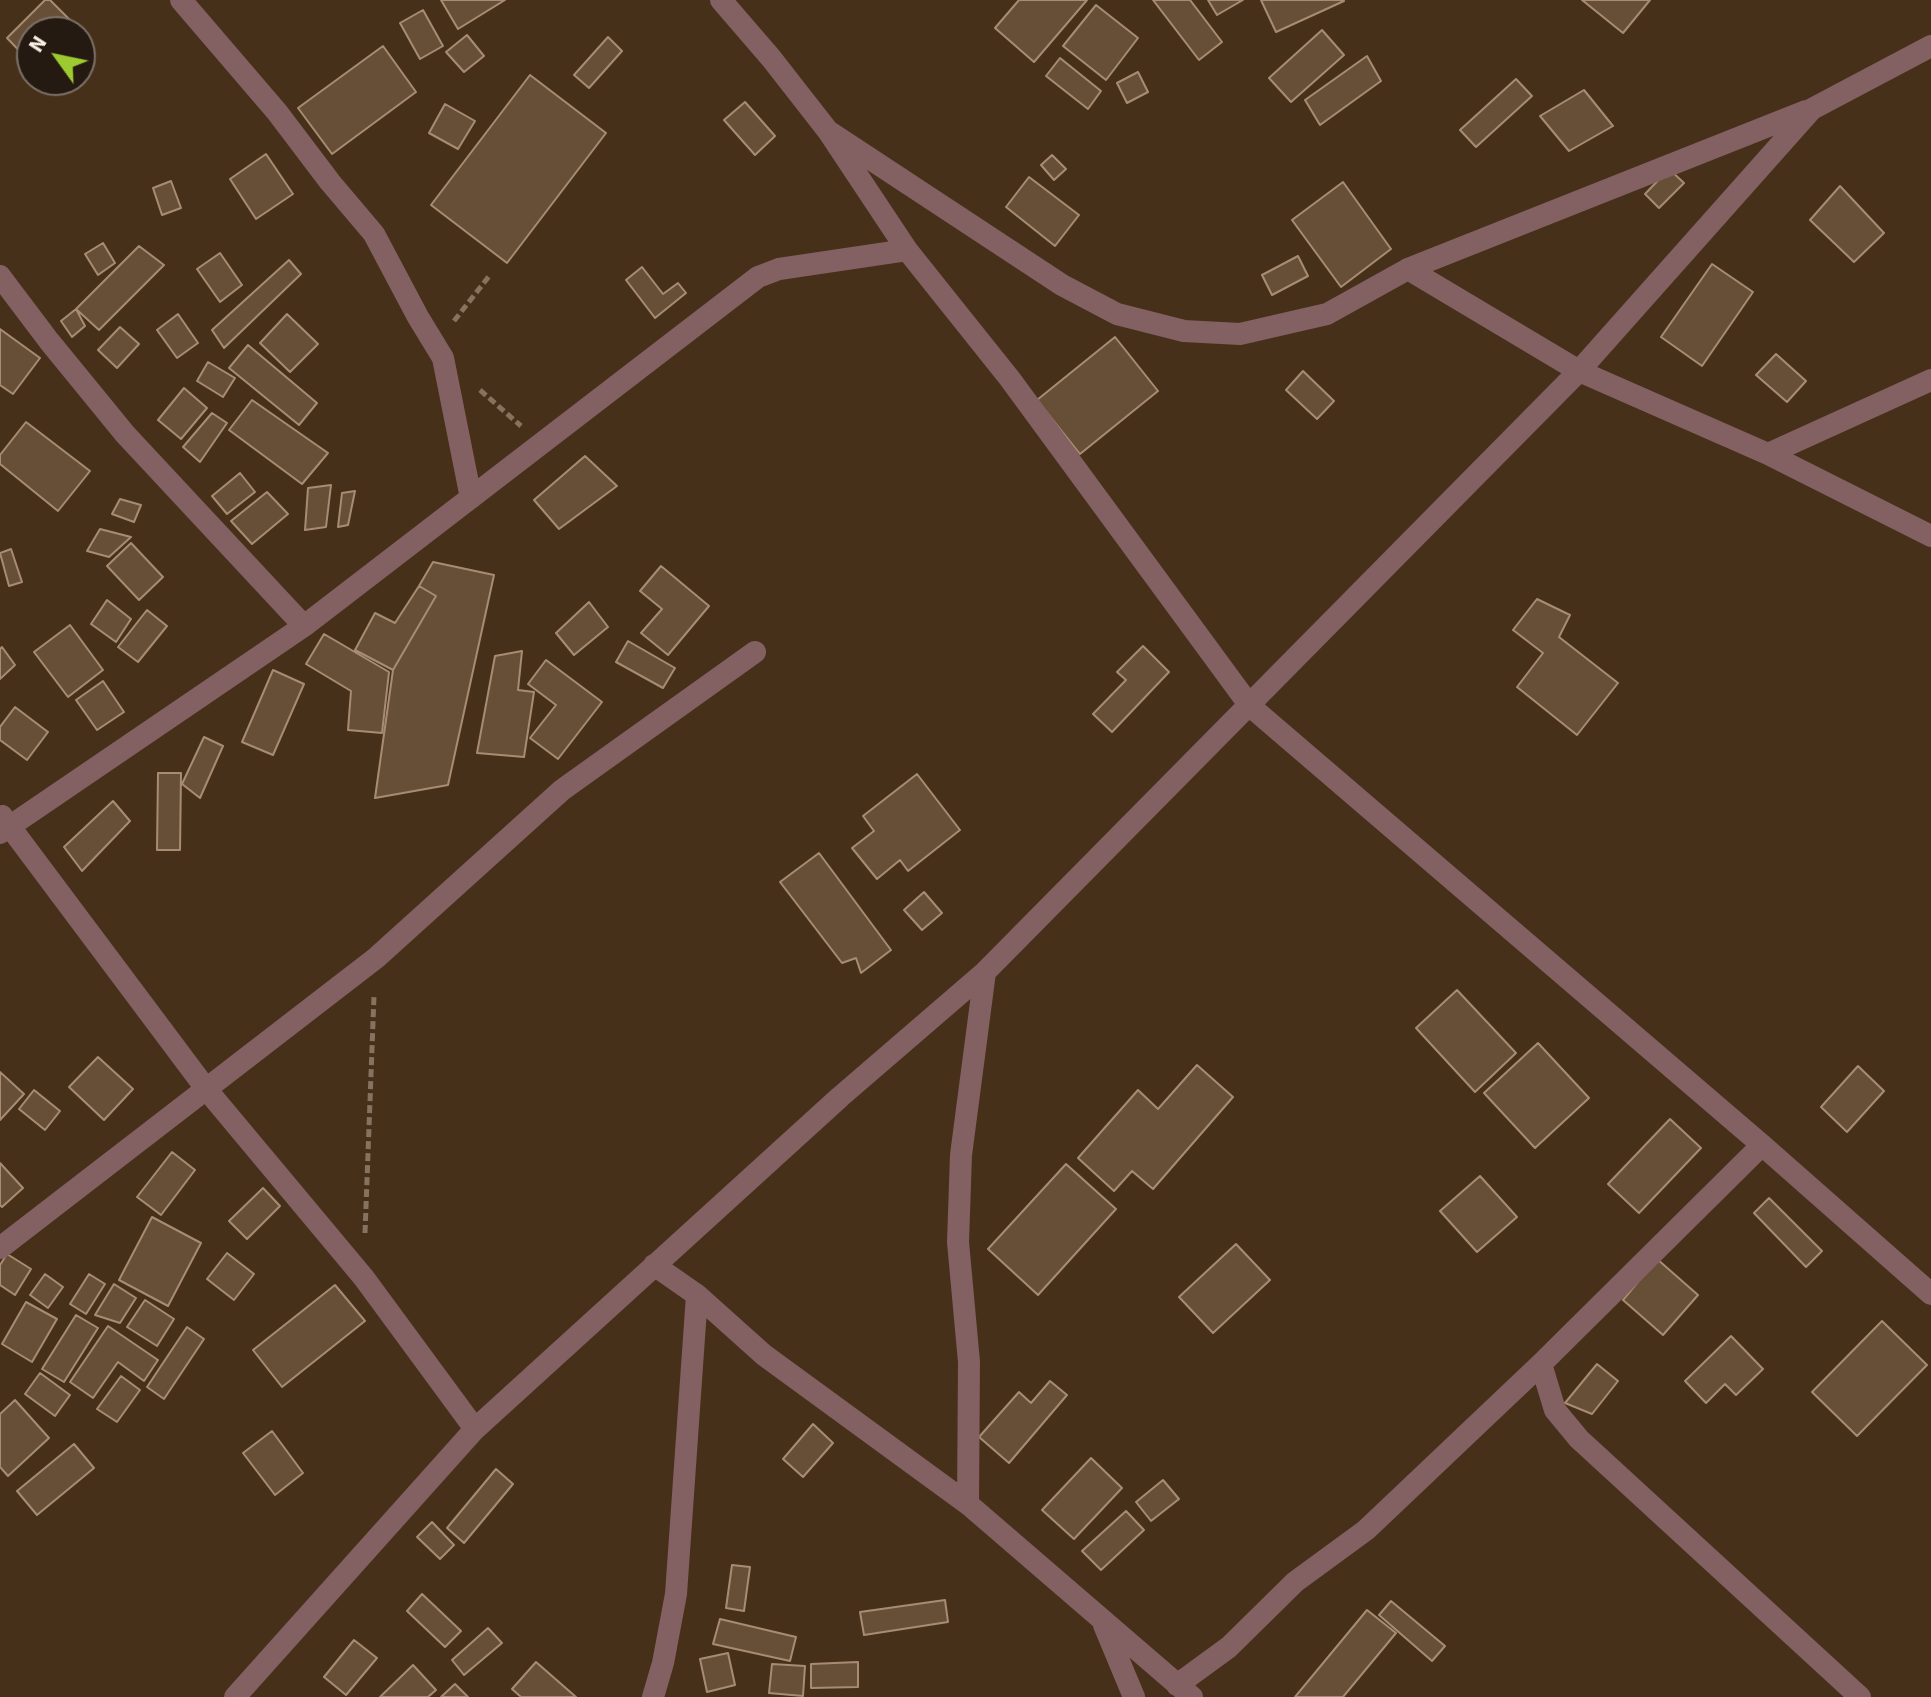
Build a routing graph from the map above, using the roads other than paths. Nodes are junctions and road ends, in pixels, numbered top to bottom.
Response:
1 (181, 0) edge
2 (721, 0) edge
3 (1931, 46) edge
4 (1812, 109) junction
5 (828, 131) junction
6 (907, 250) junction
7 (1408, 269) junction
8 (0, 276) edge
9 (1579, 371) junction
10 (1931, 380) edge
11 (1768, 454) junction
12 (471, 498) junction
13 (1931, 536) edge
14 (304, 626) junction
15 (755, 652) dead end
16 (1250, 706) junction
17 (3, 824) edge
18 (985, 972) junction
19 (207, 1090) junction
20 (1762, 1145) junction
21 (0, 1248) edge
22 (654, 1265) junction
23 (1931, 1294) edge
24 (697, 1295) junction
25 (1541, 1364) junction
26 (475, 1429) junction
27 (968, 1504) junction
28 (1102, 1621) junction
29 (1184, 1691) edge
30 (235, 1697) edge
31 (653, 1697) edge
32 (1134, 1697) edge
33 (1860, 1697) edge

1 - 12 street
2 - 5 street
3 - 4 street
4 - 7 street
4 - 9 street
5 - 6 street
5 - 7 street
6 - 12 street
6 - 16 street
7 - 9 street
8 - 14 street
9 - 11 street
9 - 16 street
10 - 11 street
11 - 13 street
12 - 14 street
14 - 17 street
15 - 19 street
16 - 18 street
16 - 20 street
17 - 19 street
18 - 22 street
18 - 27 street
19 - 21 street
19 - 26 street
20 - 23 street
20 - 25 street
22 - 24 street
22 - 26 street
24 - 27 street
24 - 31 street
25 - 29 street
25 - 33 street
26 - 30 street
27 - 28 street
28 - 29 street
28 - 32 street

